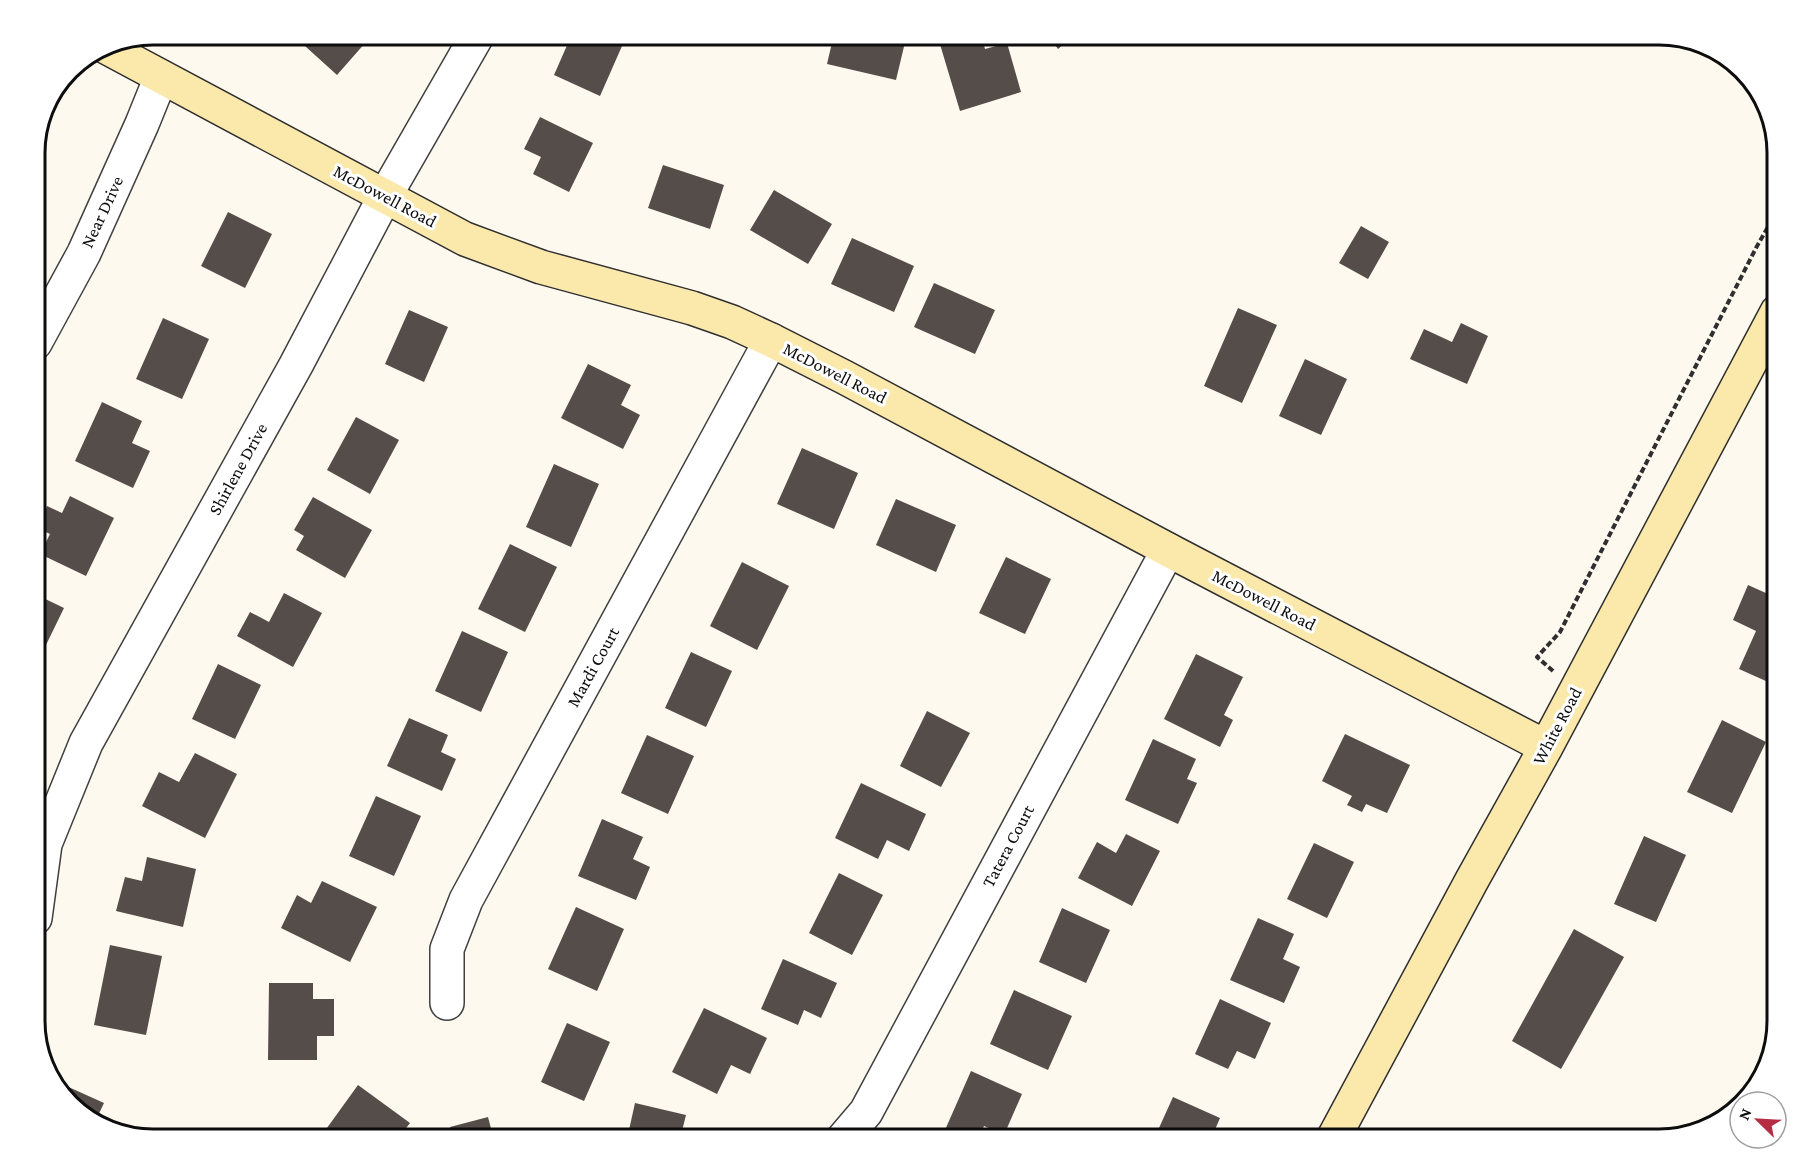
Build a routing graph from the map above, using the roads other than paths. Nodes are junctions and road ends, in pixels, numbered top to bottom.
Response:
1 (472, 45) edge
2 (116, 52) edge
3 (161, 77) junction
4 (385, 196) junction
5 (45, 325) edge
6 (1767, 333) edge
7 (771, 340) junction
8 (1168, 550) junction
9 (1546, 747) junction
10 (45, 844) edge
11 (447, 1003) dead end
12 (852, 1129) edge
13 (1339, 1129) edge

1 - 4 street, Shirlene Drive
2 - 3 street, McDowell Road
3 - 4 street, McDowell Road
3 - 5 street, Near Drive
4 - 7 street, McDowell Road
4 - 10 street, Shirlene Drive
6 - 9 street, White Road
7 - 8 street, McDowell Road
7 - 11 street, Mardi Court
8 - 9 street, McDowell Road
8 - 12 street, Tatera Court
9 - 13 street, White Road

